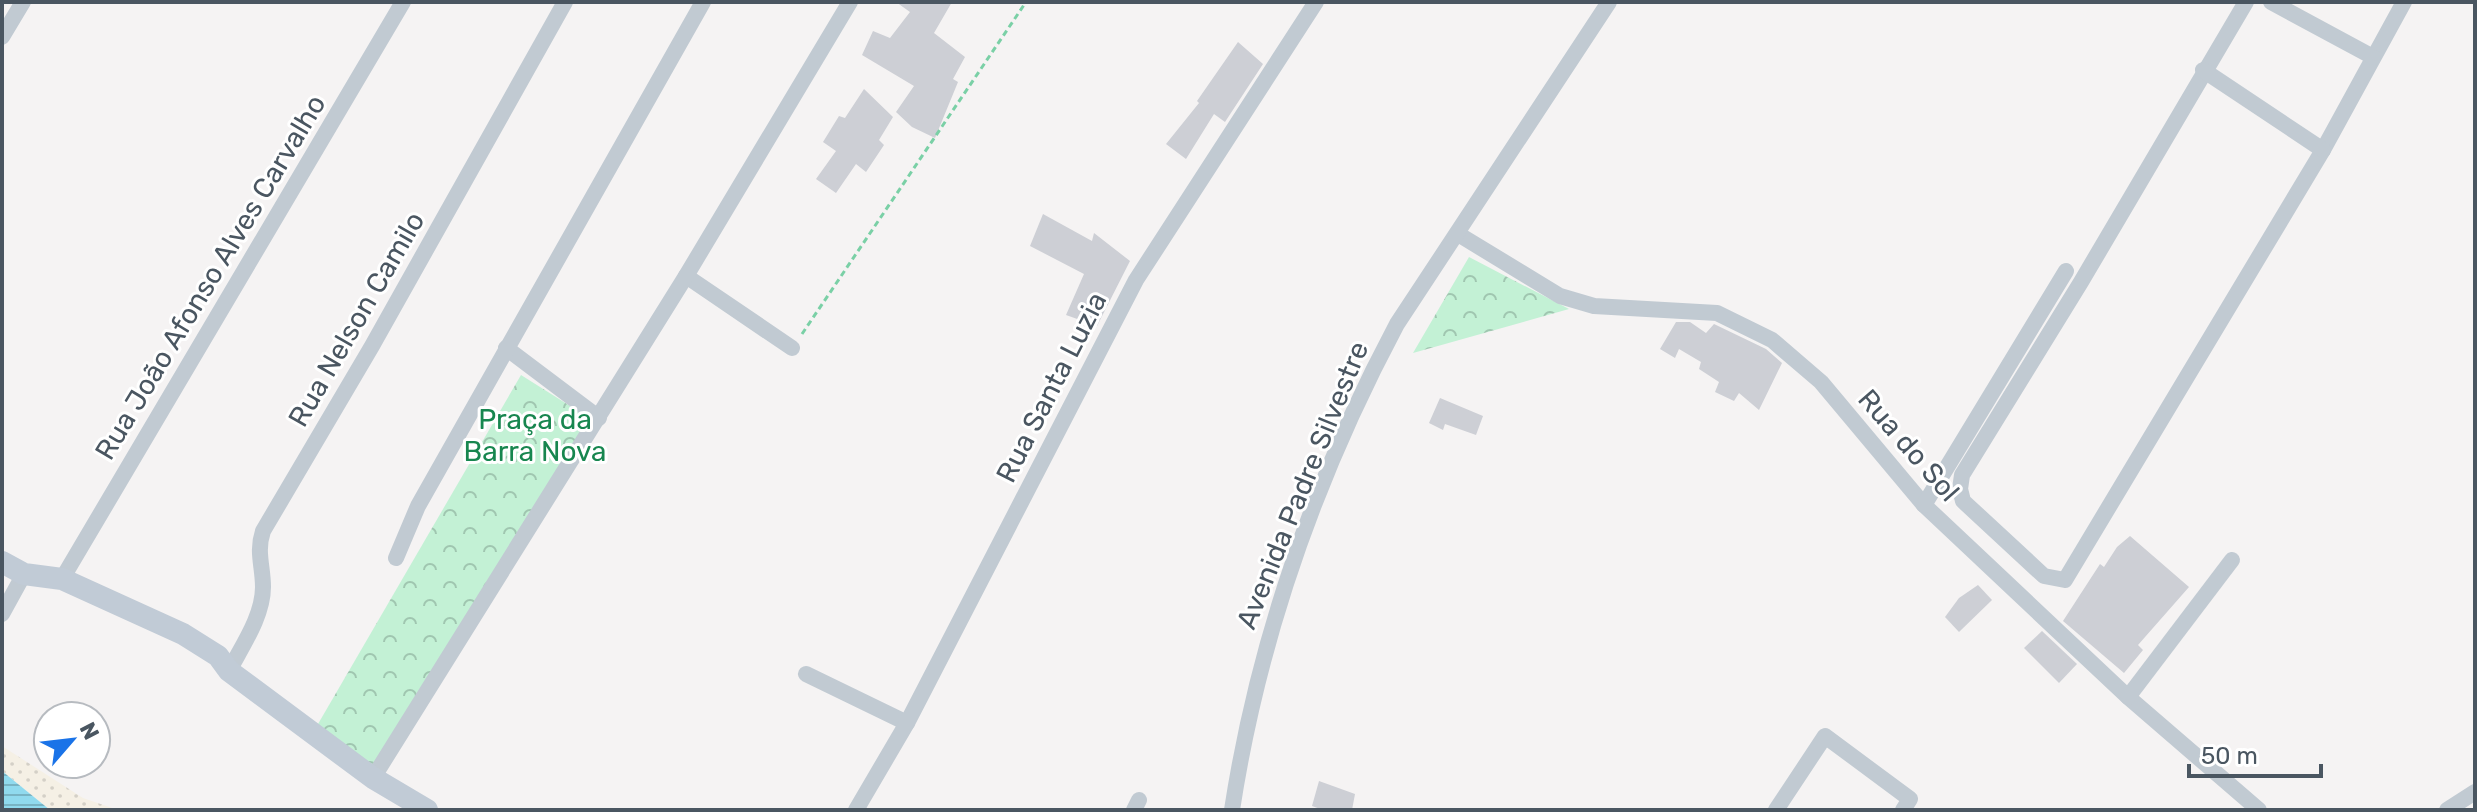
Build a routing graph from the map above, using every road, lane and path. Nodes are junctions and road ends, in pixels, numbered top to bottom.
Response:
1 (23, 2) edge
2 (403, 2) edge
3 (565, 2) edge
4 (703, 2) edge
5 (850, 2) edge
6 (1026, 2) edge
7 (1316, 2) edge
8 (1609, 2) edge
9 (2246, 2) edge
10 (2271, 2) edge
11 (2404, 2) edge
12 (2, 37) edge
13 (2373, 57) junction
14 (2203, 70) junction
15 (2323, 150) junction
16 (1458, 234) junction
17 (2066, 271) dead end
18 (686, 276) junction
19 (506, 348) junction
20 (792, 348) joint
21 (599, 418) junction
22 (1924, 505) junction
23 (1994, 533) junction
24 (1978, 557) junction
25 (396, 558) dead end
26 (2232, 560) dead end
27 (2, 562) edge
28 (24, 574) junction
29 (62, 579) junction
30 (2, 614) edge
31 (229, 671) junction
32 (806, 674) dead end
33 (2128, 697) junction
34 (907, 723) junction
35 (373, 778) junction
36 (2475, 792) edge
37 (427, 810) edge
38 (856, 810) edge
39 (1232, 810) edge
40 (1776, 810) edge
41 (1903, 810) edge
42 (2259, 810) edge
43 (2447, 810) edge

1 - 12 street
2 - 29 street, Rua João Afonso Alves Carvalho
3 - 31 street, Rua Nelson Camilo
4 - 19 street
5 - 18 street
6 - 20 path
7 - 34 street, Rua Santa Luzia
8 - 16 street, Avenida Padre Silvestre
9 - 14 street
10 - 13 street
11 - 13 street
13 - 15 street
14 - 15 street
14 - 23 street
15 - 23 street
16 - 22 street, Rua do Sol
16 - 39 street, Avenida Padre Silvestre
17 - 22 street
18 - 20 street
18 - 21 street
19 - 21 street
19 - 25 street
21 - 35 street
22 - 24 street, Rua do Sol
23 - 24 street
24 - 33 street, Rua do Sol
26 - 33 street
27 - 28 street
28 - 29 street
28 - 30 street
29 - 31 street
31 - 35 street
32 - 34 street
33 - 42 street, Rua do Sol
34 - 38 street, Rua Santa Luzia
35 - 37 street
36 - 43 street
40 - 41 street

